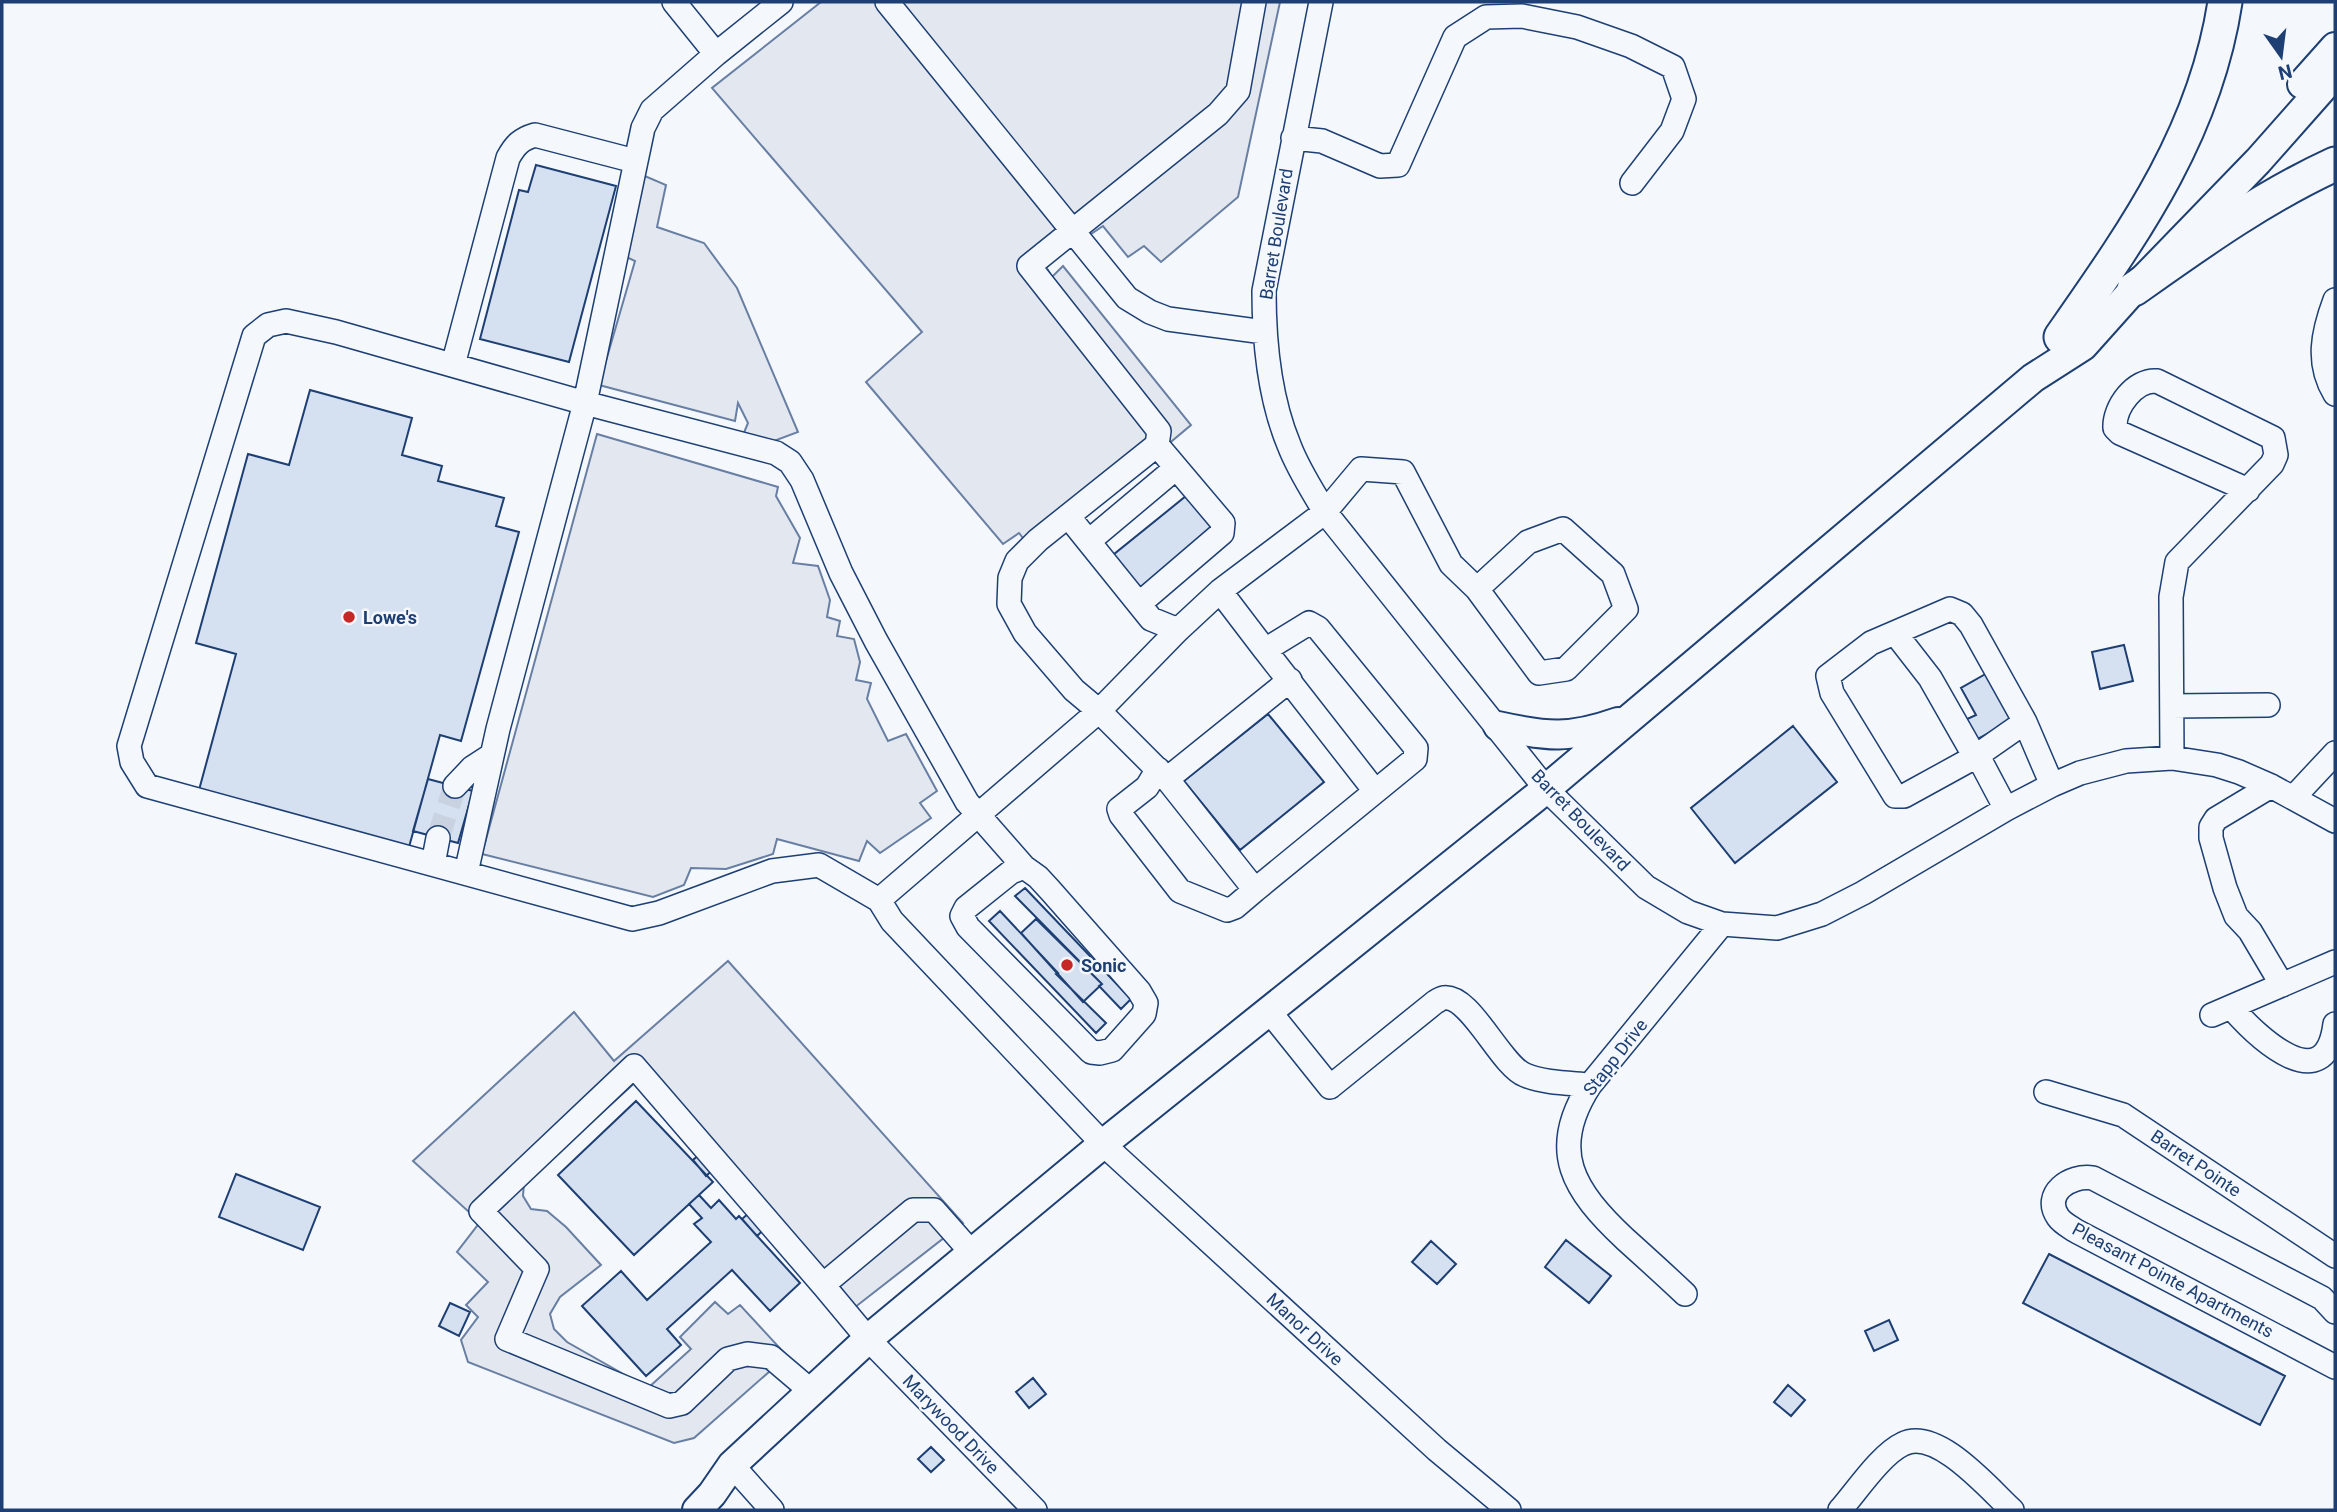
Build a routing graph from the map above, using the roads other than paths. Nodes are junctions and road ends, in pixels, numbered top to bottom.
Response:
1 (674, 2) edge
2 (781, 2) edge
3 (887, 2) edge
4 (1254, 2) edge
5 (1321, 2) edge
6 (2225, 2) edge
7 (2335, 47) edge
8 (716, 54) junction
9 (2335, 74) edge
10 (1293, 138) junction
11 (635, 161) junction
12 (2335, 164) edge
13 (1632, 183) dead end
14 (1073, 231) junction
15 (2134, 289) junction
16 (2335, 300) edge
17 (1264, 332) junction
18 (2061, 337) junction
19 (453, 365) junction
20 (2331, 368) edge
21 (2033, 378) junction
22 (2335, 394) edge
23 (585, 403) junction
24 (1157, 445) junction
25 (1176, 468) junction
26 (2248, 490) junction
27 (1325, 512) junction
28 (1068, 516) junction
29 (1089, 541) junction
30 (1477, 589) junction
31 (1220, 591) junction
32 (1139, 604) junction
33 (1178, 630) junction
34 (1895, 633) junction
35 (1265, 650) junction
36 (1290, 680) junction
37 (2268, 705) dead end
38 (2172, 706) junction
39 (1099, 711) junction
40 (1631, 717) junction
41 (2025, 722) junction
42 (1498, 726) junction
43 (2335, 753) edge
44 (492, 755) junction
45 (1975, 757) junction
46 (2172, 758) junction
47 (1162, 774) junction
48 (2052, 785) junction
49 (455, 786) tunnel mouth
50 (2271, 786) junction
51 (1546, 789) junction
52 (1375, 791) junction
53 (2293, 798) junction
54 (2006, 809) junction
55 (977, 816) junction
56 (2335, 821) edge
57 (438, 838) tunnel mouth
58 (433, 864) junction
59 (1024, 867) junction
60 (466, 873) junction
61 (1255, 890) junction
62 (878, 900) junction
63 (1722, 924) junction
64 (2335, 962) edge
65 (2282, 985) junction
66 (1269, 1011) junction
67 (2335, 1024) edge
68 (1590, 1085) junction
69 (2046, 1092) dead end
70 (1103, 1144) junction
71 (972, 1253) junction
72 (2335, 1256) edge
73 (823, 1285) junction
74 (1685, 1294) dead end
75 (2335, 1312) edge
76 (867, 1339) junction
77 (2335, 1367) edge
78 (811, 1391) junction
79 (732, 1465) junction
80 (697, 1510) edge
81 (772, 1510) edge
82 (1035, 1510) edge
83 (1509, 1510) edge
84 (1840, 1510) edge
85 (2012, 1510) edge

1 - 8 street
2 - 8 street
3 - 14 street
4 - 14 street
5 - 10 street, Barret Boulevard
6 - 18 highway
7 - 18 main road
8 - 11 street
9 - 15 main road
10 - 13 street
10 - 17 street, Barret Boulevard
11 - 19 street
11 - 23 street
12 - 15 highway
14 - 17 street
14 - 24 street
15 - 21 main road
16 - 20 street
17 - 27 street, Barret Boulevard
18 - 21 main road
19 - 23 street
19 - 58 street
20 - 22 street
21 - 40 main road
23 - 44 street
23 - 55 street
24 - 25 street
24 - 28 street
25 - 29 street
25 - 32 street
26 - 26 street
26 - 38 street
27 - 30 street
27 - 31 street
27 - 42 street, Barret Boulevard
28 - 29 street
28 - 39 street
29 - 32 street
30 - 30 street
31 - 33 street
31 - 35 street
32 - 33 street
33 - 39 street
34 - 41 street
34 - 45 street
34 - 45 street
35 - 36 street
35 - 52 street
36 - 47 street
36 - 52 street
37 - 38 street
38 - 46 street
39 - 47 street
39 - 55 street
40 - 42 main road
40 - 51 main road
41 - 45 street
41 - 48 street
42 - 51 street, Barret Boulevard
43 - 53 street
44 - 49 street
44 - 60 street
45 - 54 street
46 - 48 street, Barret Boulevard
46 - 50 street, Barret Boulevard
47 - 61 street
47 - 61 street
48 - 54 street, Barret Boulevard
50 - 53 street, Barret Boulevard
50 - 65 street
51 - 63 street, Barret Boulevard
51 - 66 main road
52 - 61 street
53 - 56 street, Barret Boulevard
54 - 63 street, Barret Boulevard
55 - 59 street
55 - 62 street
57 - 58 street
58 - 60 street
59 - 59 street
60 - 62 street
62 - 70 street, Manor Drive
63 - 68 street, Stapp Drive
64 - 65 street
65 - 67 street
66 - 68 street
66 - 70 main road
68 - 74 street, Stapp Drive
69 - 72 street, Barret Pointe
70 - 71 main road
70 - 83 street, Manor Drive
71 - 73 street
71 - 76 main road
73 - 76 street, Marywood Drive
73 - 78 street, Marywood Drive
75 - 77 street, Pleasant Pointe Apartments
76 - 78 main road
76 - 82 street, Marywood Drive
78 - 79 main road
79 - 80 main road
79 - 81 street
84 - 85 street

